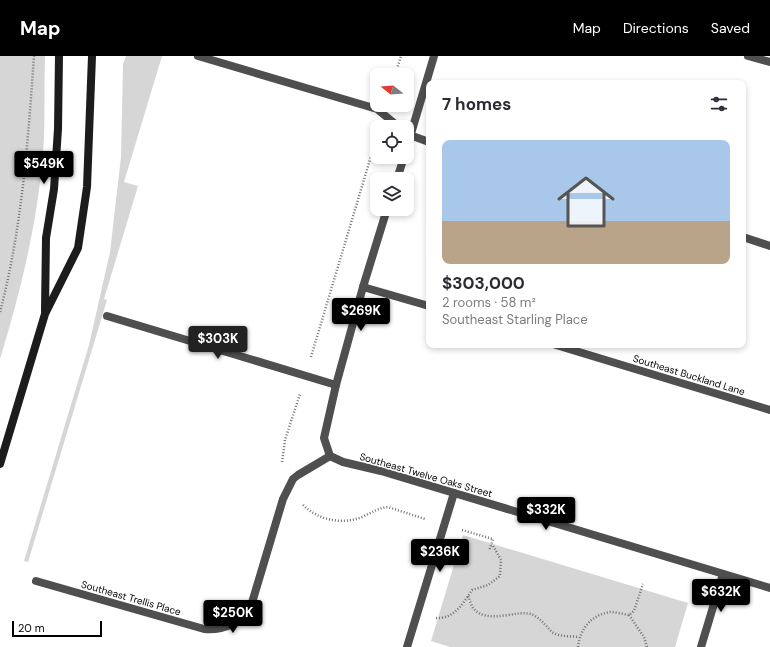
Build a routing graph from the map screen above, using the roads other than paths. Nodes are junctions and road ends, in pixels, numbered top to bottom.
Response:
1 (59, 56) edge
2 (92, 56) edge
3 (198, 56) edge
4 (434, 56) edge
5 (748, 56) edge
6 (770, 62) edge
7 (426, 80) edge
8 (426, 81) edge
9 (390, 120) edge
10 (414, 120) edge
11 (414, 137) edge
12 (426, 141) edge
13 (385, 216) edge
14 (746, 239) edge
15 (770, 246) edge
16 (363, 286) junction
17 (426, 305) edge
18 (45, 314) junction
19 (107, 316) dead end
20 (566, 348) edge
21 (336, 384) junction
22 (770, 410) edge
23 (330, 456) junction
24 (0, 464) edge
25 (454, 493) junction
26 (723, 574) junction
27 (36, 581) dead end
28 (770, 588) edge
29 (407, 647) edge
30 (701, 647) edge

1 - 18 street
2 - 18 street
3 - 9 street
4 - 7 street
5 - 6 street
8 - 10 street
11 - 12 street
13 - 16 street
14 - 15 street
16 - 17 street
16 - 21 street
18 - 24 street
19 - 21 street
20 - 22 street, Southeast Buckland Lane
21 - 23 street
23 - 25 street, Southeast Twelve Oaks Street
23 - 27 street, Southeast Trellis Place
25 - 26 street, Southeast Twelve Oaks Street
25 - 29 street
26 - 28 street, Southeast Twelve Oaks Street
26 - 30 street

